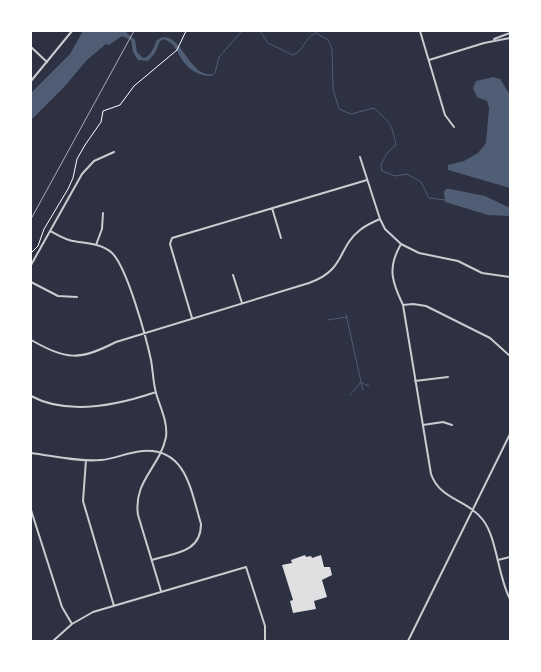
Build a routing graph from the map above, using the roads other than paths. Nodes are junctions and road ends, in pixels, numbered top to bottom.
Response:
1 (72, 31) edge
2 (420, 31) edge
3 (510, 33) edge
4 (510, 38) edge
5 (493, 40) junction
6 (31, 47) edge
7 (429, 60) junction
8 (47, 62) junction
9 (31, 82) edge
10 (454, 127) dead end
11 (114, 152) dead end
12 (360, 157) dead end
13 (367, 180) junction
14 (272, 208) junction
15 (102, 214) dead end
16 (380, 219) junction
17 (50, 231) junction
18 (281, 238) dead end
19 (401, 244) junction
20 (96, 245) junction
21 (31, 265) edge
22 (233, 275) dead end
23 (510, 278) edge
24 (31, 282) edge
25 (77, 298) dead end
26 (242, 303) junction
27 (403, 305) junction
28 (192, 318) junction
29 (143, 333) junction
30 (31, 340) edge
31 (510, 356) edge
32 (448, 377) dead end
33 (415, 381) junction
34 (156, 392) junction
35 (31, 396) edge
36 (423, 425) junction
37 (452, 425) dead end
38 (510, 434) edge
39 (31, 453) edge
40 (160, 453) junction
41 (86, 460) junction
42 (473, 509) junction
43 (31, 510) edge
44 (510, 557) edge
45 (152, 560) junction
46 (498, 560) junction
47 (161, 591) junction
48 (510, 599) edge
49 (114, 606) junction
50 (72, 624) junction
51 (53, 641) edge
52 (266, 641) edge
53 (408, 641) edge

1 - 8 street
2 - 7 street
3 - 5 street
4 - 5 street
5 - 7 street
6 - 8 street
7 - 10 street
8 - 9 street
11 - 17 street
12 - 13 street
13 - 14 street
13 - 16 street
14 - 18 street
14 - 28 street
15 - 20 street
16 - 19 street
16 - 26 street
17 - 20 street
17 - 21 street
19 - 23 street
19 - 27 street
20 - 29 street
22 - 26 street
24 - 25 street
26 - 28 street
27 - 31 street
27 - 33 street
28 - 29 street
29 - 30 street
29 - 34 street
32 - 33 street
33 - 36 street
34 - 35 street
34 - 40 street
36 - 37 street
36 - 42 street
38 - 42 street
39 - 41 street
40 - 41 street
40 - 45 street
40 - 45 street
41 - 49 street
42 - 46 street
42 - 53 street
43 - 50 street
44 - 46 street
45 - 47 street
46 - 48 street
47 - 49 street
47 - 52 street
49 - 50 street
50 - 51 street

